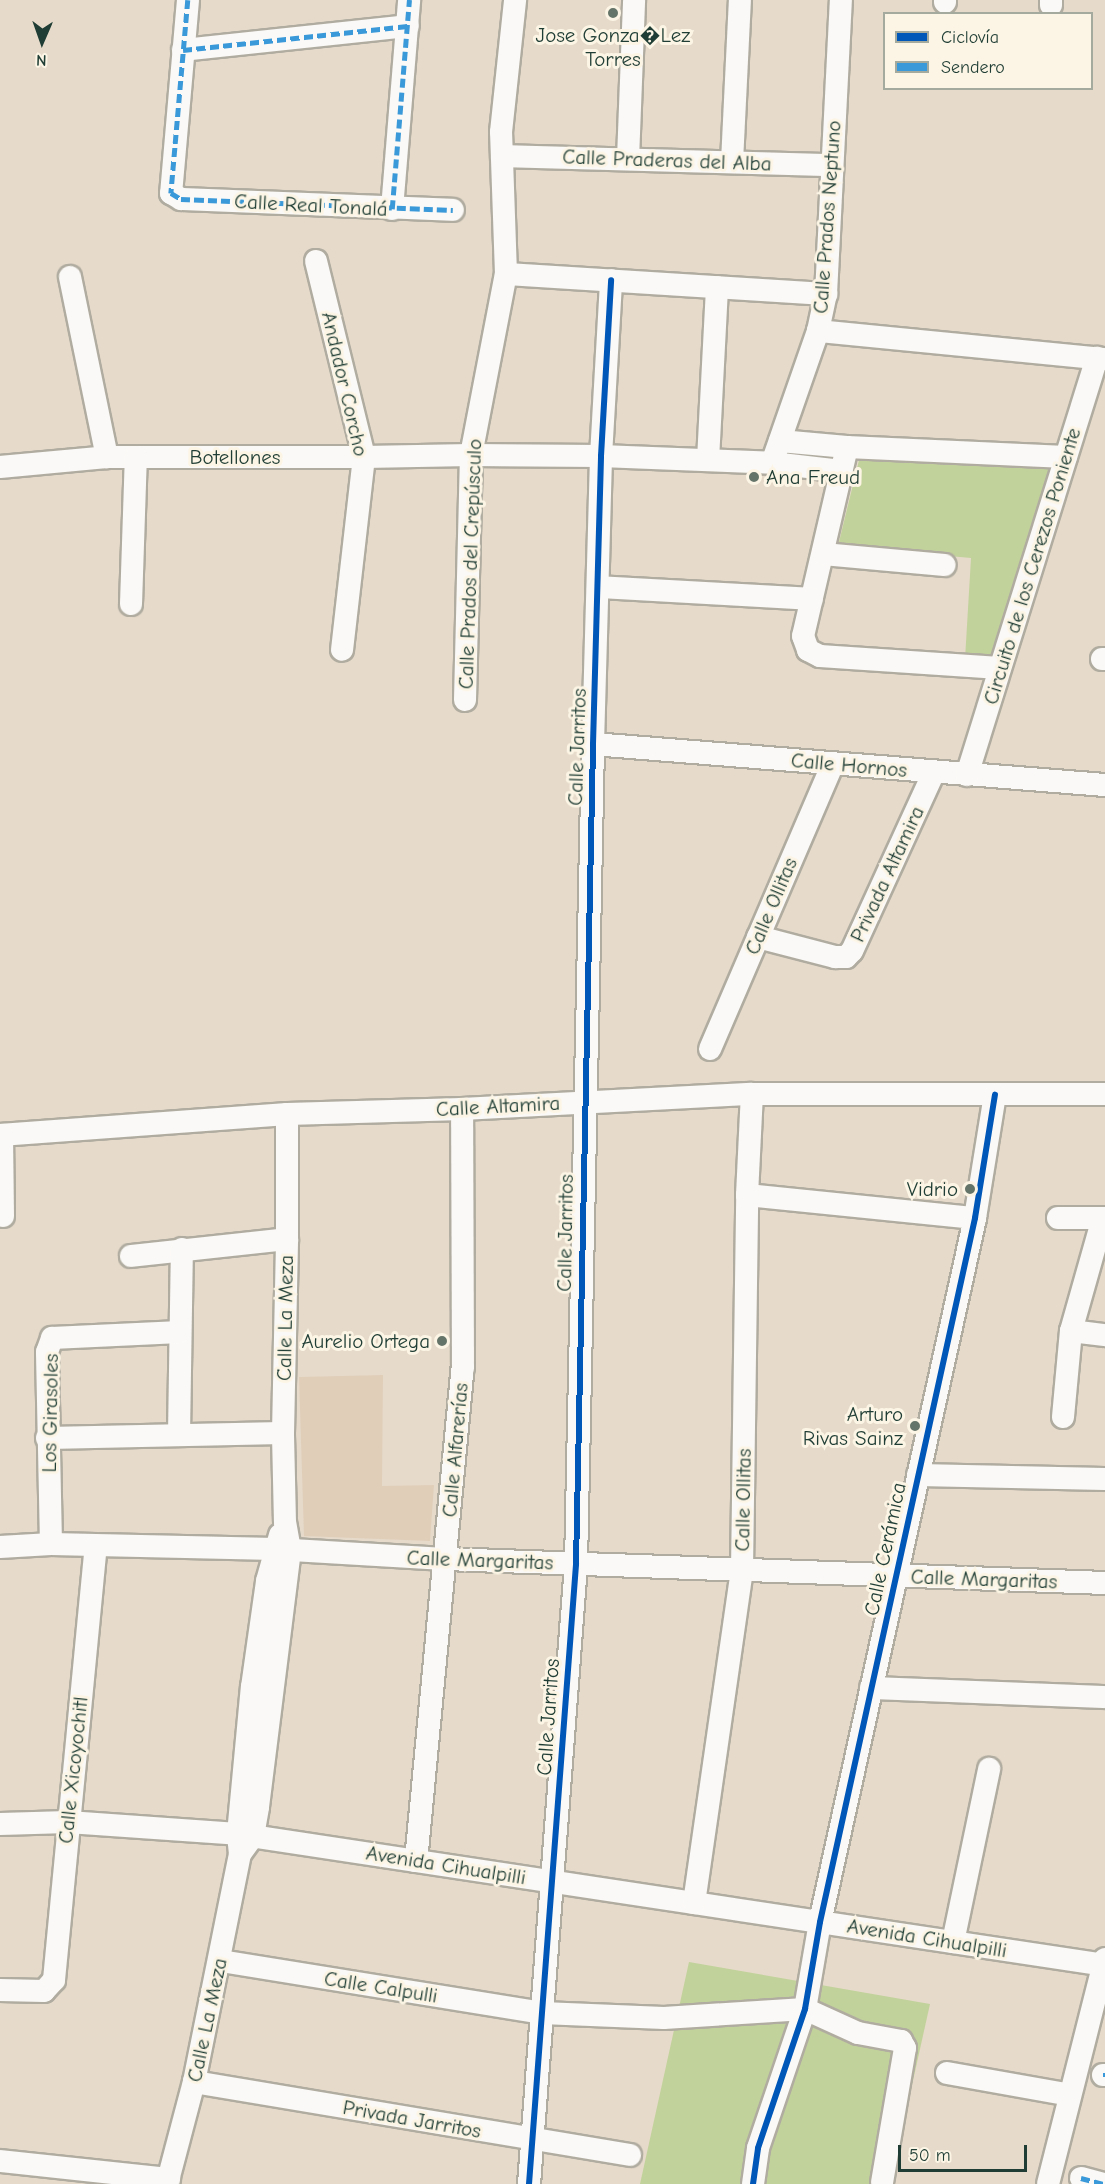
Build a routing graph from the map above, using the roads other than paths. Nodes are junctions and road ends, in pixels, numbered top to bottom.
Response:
1 (188, 0) edge
2 (409, 0) edge
3 (515, 0) edge
4 (634, 0) edge
5 (741, 0) edge
6 (841, 0) edge
7 (408, 26) junction
8 (183, 50) junction
9 (502, 156) junction
10 (628, 159) junction
11 (732, 162) junction
12 (832, 165) junction
13 (392, 209) junction
14 (453, 210) dead end
15 (316, 261) dead end
16 (506, 274) junction
17 (70, 277) dead end
18 (611, 280) junction
19 (717, 287) junction
20 (826, 294) junction
21 (818, 331) junction
22 (1101, 359) edge
23 (780, 441) junction
24 (847, 447) junction
25 (471, 455) junction
26 (601, 456) junction
27 (107, 457) junction
28 (136, 457) junction
29 (1066, 457) junction
30 (364, 458) junction
31 (708, 460) junction
32 (772, 463) junction
33 (0, 467) edge
34 (842, 471) junction
35 (823, 554) junction
36 (945, 565) dead end
37 (598, 587) junction
38 (812, 599) junction
39 (131, 604) dead end
40 (342, 650) dead end
41 (1000, 668) junction
42 (465, 700) dead end
43 (594, 744) junction
44 (832, 763) junction
45 (934, 772) junction
46 (967, 775) junction
47 (1105, 785) edge
48 (758, 937) junction
49 (710, 1049) dead end
50 (752, 1094) junction
51 (1105, 1094) edge
52 (995, 1095) junction
53 (584, 1101) junction
54 (462, 1109) junction
55 (287, 1114) junction
56 (1, 1135) edge
57 (747, 1195) junction
58 (3, 1216) dead end
59 (975, 1218) junction
60 (1058, 1218) dead end
61 (1104, 1218) edge
62 (287, 1239) junction
63 (182, 1249) junction
64 (131, 1256) dead end
65 (1071, 1331) junction
66 (180, 1332) junction
67 (1105, 1335) edge
68 (1064, 1417) dead end
69 (283, 1433) junction
70 (179, 1434) junction
71 (47, 1438) junction
72 (918, 1475) junction
73 (1105, 1479) edge
74 (51, 1544) junction
75 (96, 1546) junction
76 (0, 1547) edge
77 (283, 1549) junction
78 (445, 1559) junction
79 (576, 1564) junction
80 (742, 1570) junction
81 (896, 1576) junction
82 (1105, 1583) edge
83 (871, 1688) junction
84 (1105, 1697) edge
85 (989, 1769) dead end
86 (68, 1822) junction
87 (0, 1824) edge
88 (244, 1841) junction
89 (416, 1861) junction
90 (552, 1881) junction
91 (694, 1903) junction
92 (820, 1922) junction
93 (952, 1942) junction
94 (220, 1961) junction
95 (1104, 1962) edge
96 (0, 1990) edge
97 (805, 2009) junction
98 (542, 2013) junction
99 (947, 2073) dead end
100 (194, 2082) junction
101 (1070, 2095) junction
102 (533, 2139) junction
103 (630, 2155) dead end
104 (0, 2161) edge
105 (168, 2182) edge
106 (882, 2182) dead end
107 (529, 2184) edge
108 (753, 2184) edge
109 (1048, 2184) edge

1 - 8 street
2 - 7 street
3 - 9 street, Calle Prados del Crepúsculo
4 - 10 street
5 - 11 street
6 - 12 street, Calle Prados Neptuno
7 - 8 street
7 - 13 street
8 - 13 street, Calle Real Tonalá
9 - 10 street, Calle Praderas del Alba
9 - 16 street, Calle Prados del Crepúsculo
10 - 11 street, Calle Praderas del Alba
11 - 12 street, Calle Praderas del Alba
12 - 20 street, Calle Prados Neptuno
13 - 14 street, Calle Real Tonalá
15 - 30 street, Andador Corcho
16 - 18 street
16 - 25 street, Calle Prados del Crepúsculo
17 - 27 street
18 - 19 street
18 - 26 street, Calle Jarritos
19 - 20 street
19 - 31 street
20 - 21 street, Calle Prados Neptuno
21 - 22 street
21 - 23 street, Calle Prados Neptuno
22 - 29 street, Circuito de los Cerezos Poniente
23 - 24 street
23 - 32 street, Calle Prados Neptuno
24 - 29 street
24 - 34 street
25 - 26 street, Botellones
25 - 30 street, Botellones
25 - 42 street, Calle Prados del Crepúsculo
26 - 31 street, Botellones
26 - 37 street, Calle Jarritos
27 - 28 street, Botellones
27 - 33 street, Botellones
28 - 30 street, Botellones
28 - 39 street
29 - 41 street, Circuito de los Cerezos Poniente
30 - 40 street, Andador Corcho
31 - 32 street, Botellones
32 - 34 street, Botellones
34 - 35 street
35 - 36 street
35 - 38 street
37 - 38 street
37 - 43 street, Calle Jarritos
38 - 41 street
41 - 46 street, Circuito de los Cerezos Poniente
43 - 44 street, Calle Hornos
43 - 53 street, Calle Jarritos
44 - 45 street, Calle Hornos
44 - 48 street, Calle Ollitas
45 - 46 street, Calle Hornos
45 - 48 street, Privada Altamira
46 - 47 street, Calle Hornos
48 - 49 street, Calle Ollitas
50 - 52 street, Calle Altamira
50 - 53 street, Calle Altamira
50 - 57 street, Calle Ollitas
51 - 52 street, Calle Altamira
52 - 59 street, Calle Cerámica
53 - 54 street, Calle Altamira
53 - 79 street, Calle Jarritos
54 - 55 street, Calle Altamira
54 - 78 street, Calle Alfarerías
55 - 56 street, Calle Altamira
55 - 62 street, Calle La Meza
56 - 58 street
57 - 59 street
57 - 80 street, Calle Ollitas
59 - 72 street, Calle Cerámica
60 - 61 street
61 - 65 street
62 - 63 street
62 - 69 street, Calle La Meza
63 - 64 street
63 - 66 street
65 - 67 street
65 - 68 street
66 - 70 street
66 - 71 street, Los Girasoles
69 - 70 street
69 - 77 street, Calle La Meza
70 - 71 street
71 - 74 street, Los Girasoles
72 - 73 street
72 - 81 street, Calle Cerámica
74 - 75 street, Calle Margaritas
74 - 76 street, Calle Margaritas
75 - 77 street, Calle Margaritas
75 - 86 street, Calle Xicoyochitl
77 - 78 street, Calle Margaritas
77 - 88 street, Calle La Meza
78 - 79 street, Calle Margaritas
78 - 89 street, Calle Alfarerías
79 - 80 street, Calle Margaritas
79 - 90 street, Calle Jarritos
80 - 81 street, Calle Margaritas
80 - 91 street, Calle Ollitas
81 - 82 street, Calle Margaritas
81 - 83 street, Calle Cerámica
83 - 84 street
83 - 92 street, Calle Cerámica
85 - 93 street
86 - 87 street, Avenida Cihualpilli
86 - 88 street, Avenida Cihualpilli
86 - 96 street, Calle Xicoyochitl
88 - 89 street, Avenida Cihualpilli
88 - 94 street, Calle La Meza
89 - 90 street, Avenida Cihualpilli
90 - 91 street, Avenida Cihualpilli
90 - 98 street, Calle Jarritos
91 - 92 street, Avenida Cihualpilli
92 - 93 street, Avenida Cihualpilli
92 - 97 street, Calle Cerámica
93 - 95 street, Avenida Cihualpilli
94 - 98 street, Calle Calpulli
94 - 100 street, Calle La Meza
95 - 101 street
97 - 98 street, Calle Calpulli
97 - 106 street
97 - 108 street, Calle Cerámica
98 - 102 street, Calle Jarritos
99 - 101 street
100 - 102 street, Privada Jarritos
100 - 105 street, Calle La Meza
101 - 109 street
102 - 103 street, Privada Jarritos
102 - 107 street, Calle Jarritos
104 - 105 street

